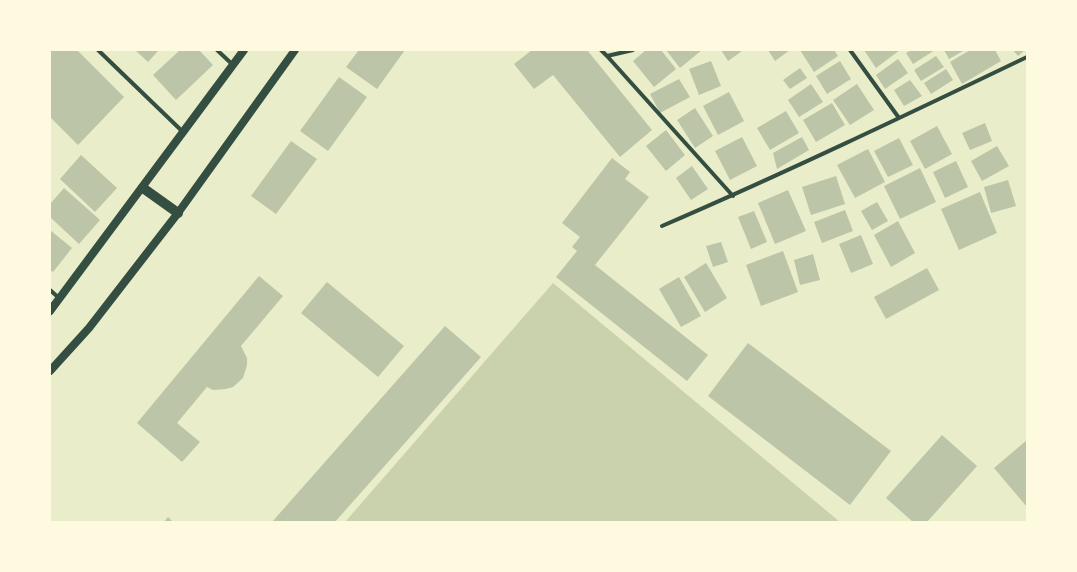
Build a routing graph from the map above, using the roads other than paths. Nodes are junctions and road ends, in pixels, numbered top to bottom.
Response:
1 (98, 50) edge
2 (217, 50) edge
3 (244, 50) edge
4 (295, 50) edge
5 (601, 50) edge
6 (633, 50) edge
7 (850, 50) edge
8 (607, 56) junction
9 (1027, 57) edge
10 (233, 66) junction
11 (899, 118) junction
12 (183, 133) junction
13 (143, 188) junction
14 (733, 196) junction
15 (178, 213) junction
16 (662, 226) dead end
17 (50, 290) edge
18 (60, 298) junction
19 (50, 310) edge
20 (50, 371) edge

1 - 12 street
2 - 10 street
3 - 10 main road
4 - 15 main road
5 - 8 street
6 - 8 street
7 - 11 street
8 - 14 street
9 - 11 street
10 - 12 main road
11 - 14 street
12 - 13 main road
13 - 15 main road
13 - 18 main road
14 - 16 street
15 - 20 main road
17 - 18 street
18 - 19 main road

